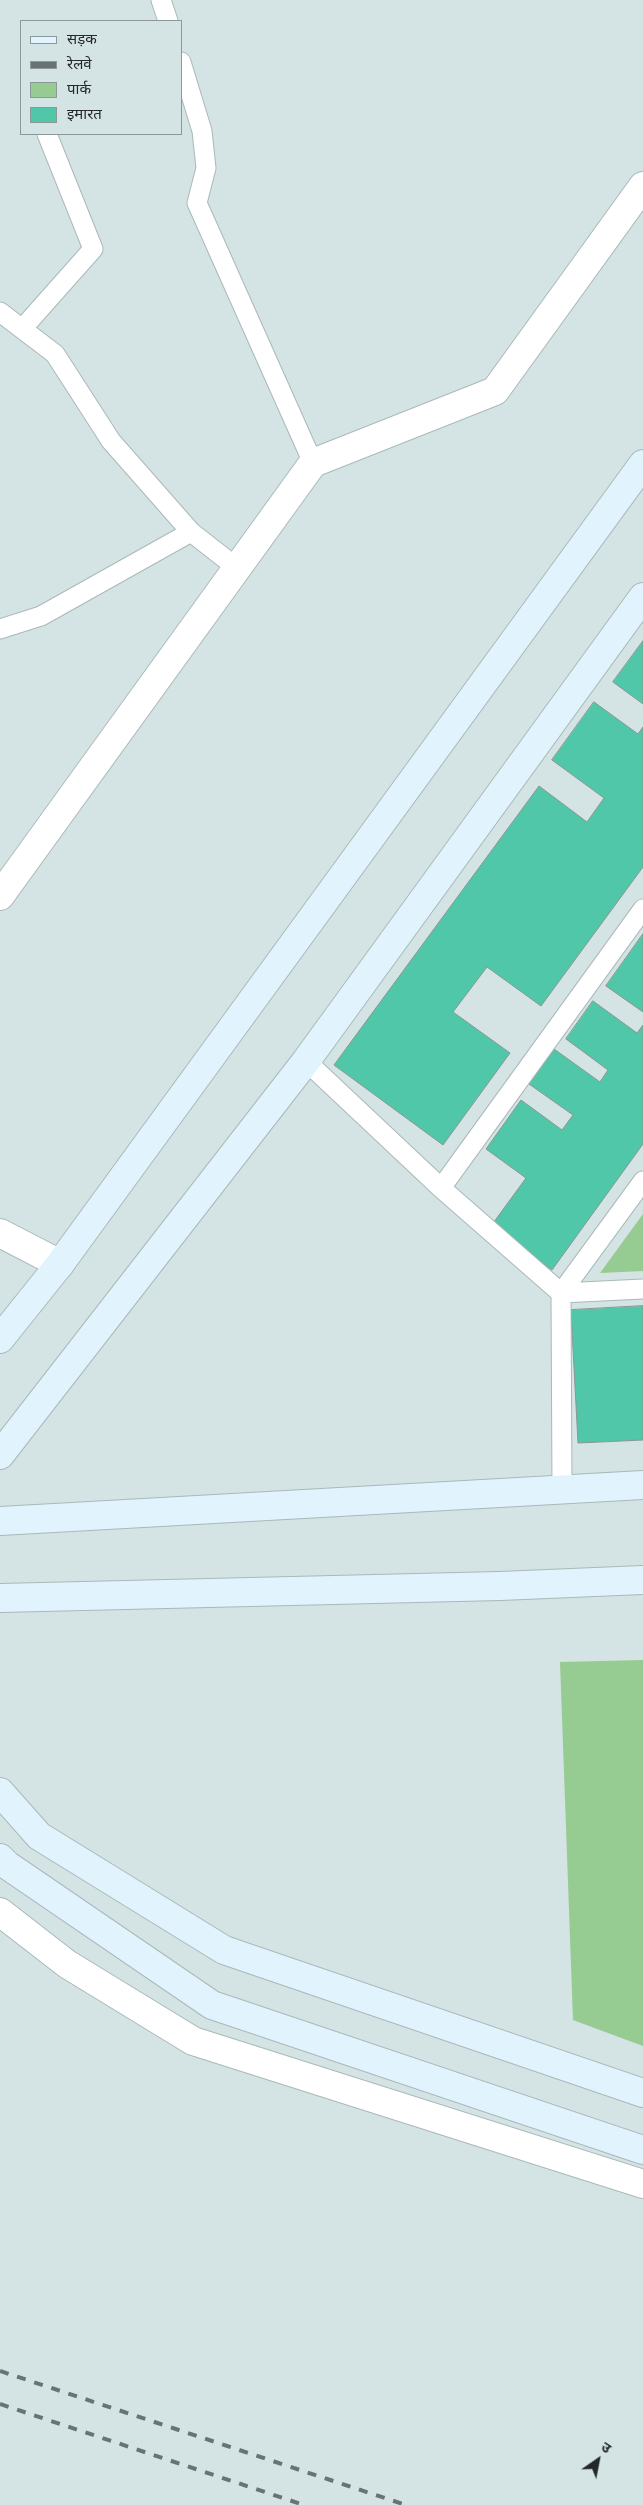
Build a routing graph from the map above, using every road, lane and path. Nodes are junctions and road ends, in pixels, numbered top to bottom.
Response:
1 (161, 0) edge
2 (168, 20) edge
3 (182, 65) edge
4 (47, 135) edge
5 (643, 186) edge
6 (0, 312) edge
7 (22, 329) junction
8 (313, 463) junction
9 (643, 464) edge
10 (191, 532) junction
11 (237, 568) junction
12 (641, 603) edge
13 (0, 629) edge
14 (0, 896) edge
15 (643, 909) edge
16 (306, 1061) junction
17 (643, 1181) edge
18 (441, 1188) junction
19 (0, 1233) edge
20 (60, 1264) junction
21 (643, 1289) edge
22 (561, 1293) junction
23 (0, 1340) edge
24 (0, 1456) edge
25 (643, 1485) edge
26 (562, 1489) junction
27 (0, 1521) edge
28 (643, 1580) edge
29 (0, 1598) edge
30 (0, 1792) edge
31 (0, 1858) edge
32 (0, 1912) edge
33 (643, 2093) edge
34 (643, 2150) edge
35 (643, 2184) edge

1 - 2 lane
3 - 8 lane
4 - 7 lane
5 - 8 street
6 - 7 lane
7 - 10 lane
8 - 11 street
9 - 20 street
10 - 11 lane
10 - 13 lane
11 - 14 street
12 - 16 street
15 - 18 lane
16 - 18 lane
16 - 24 street
17 - 22 lane
18 - 22 lane
19 - 20 street
20 - 23 street
21 - 22 lane
22 - 26 lane
25 - 26 street
26 - 27 street
28 - 29 street
30 - 33 street
31 - 34 street
32 - 35 street

